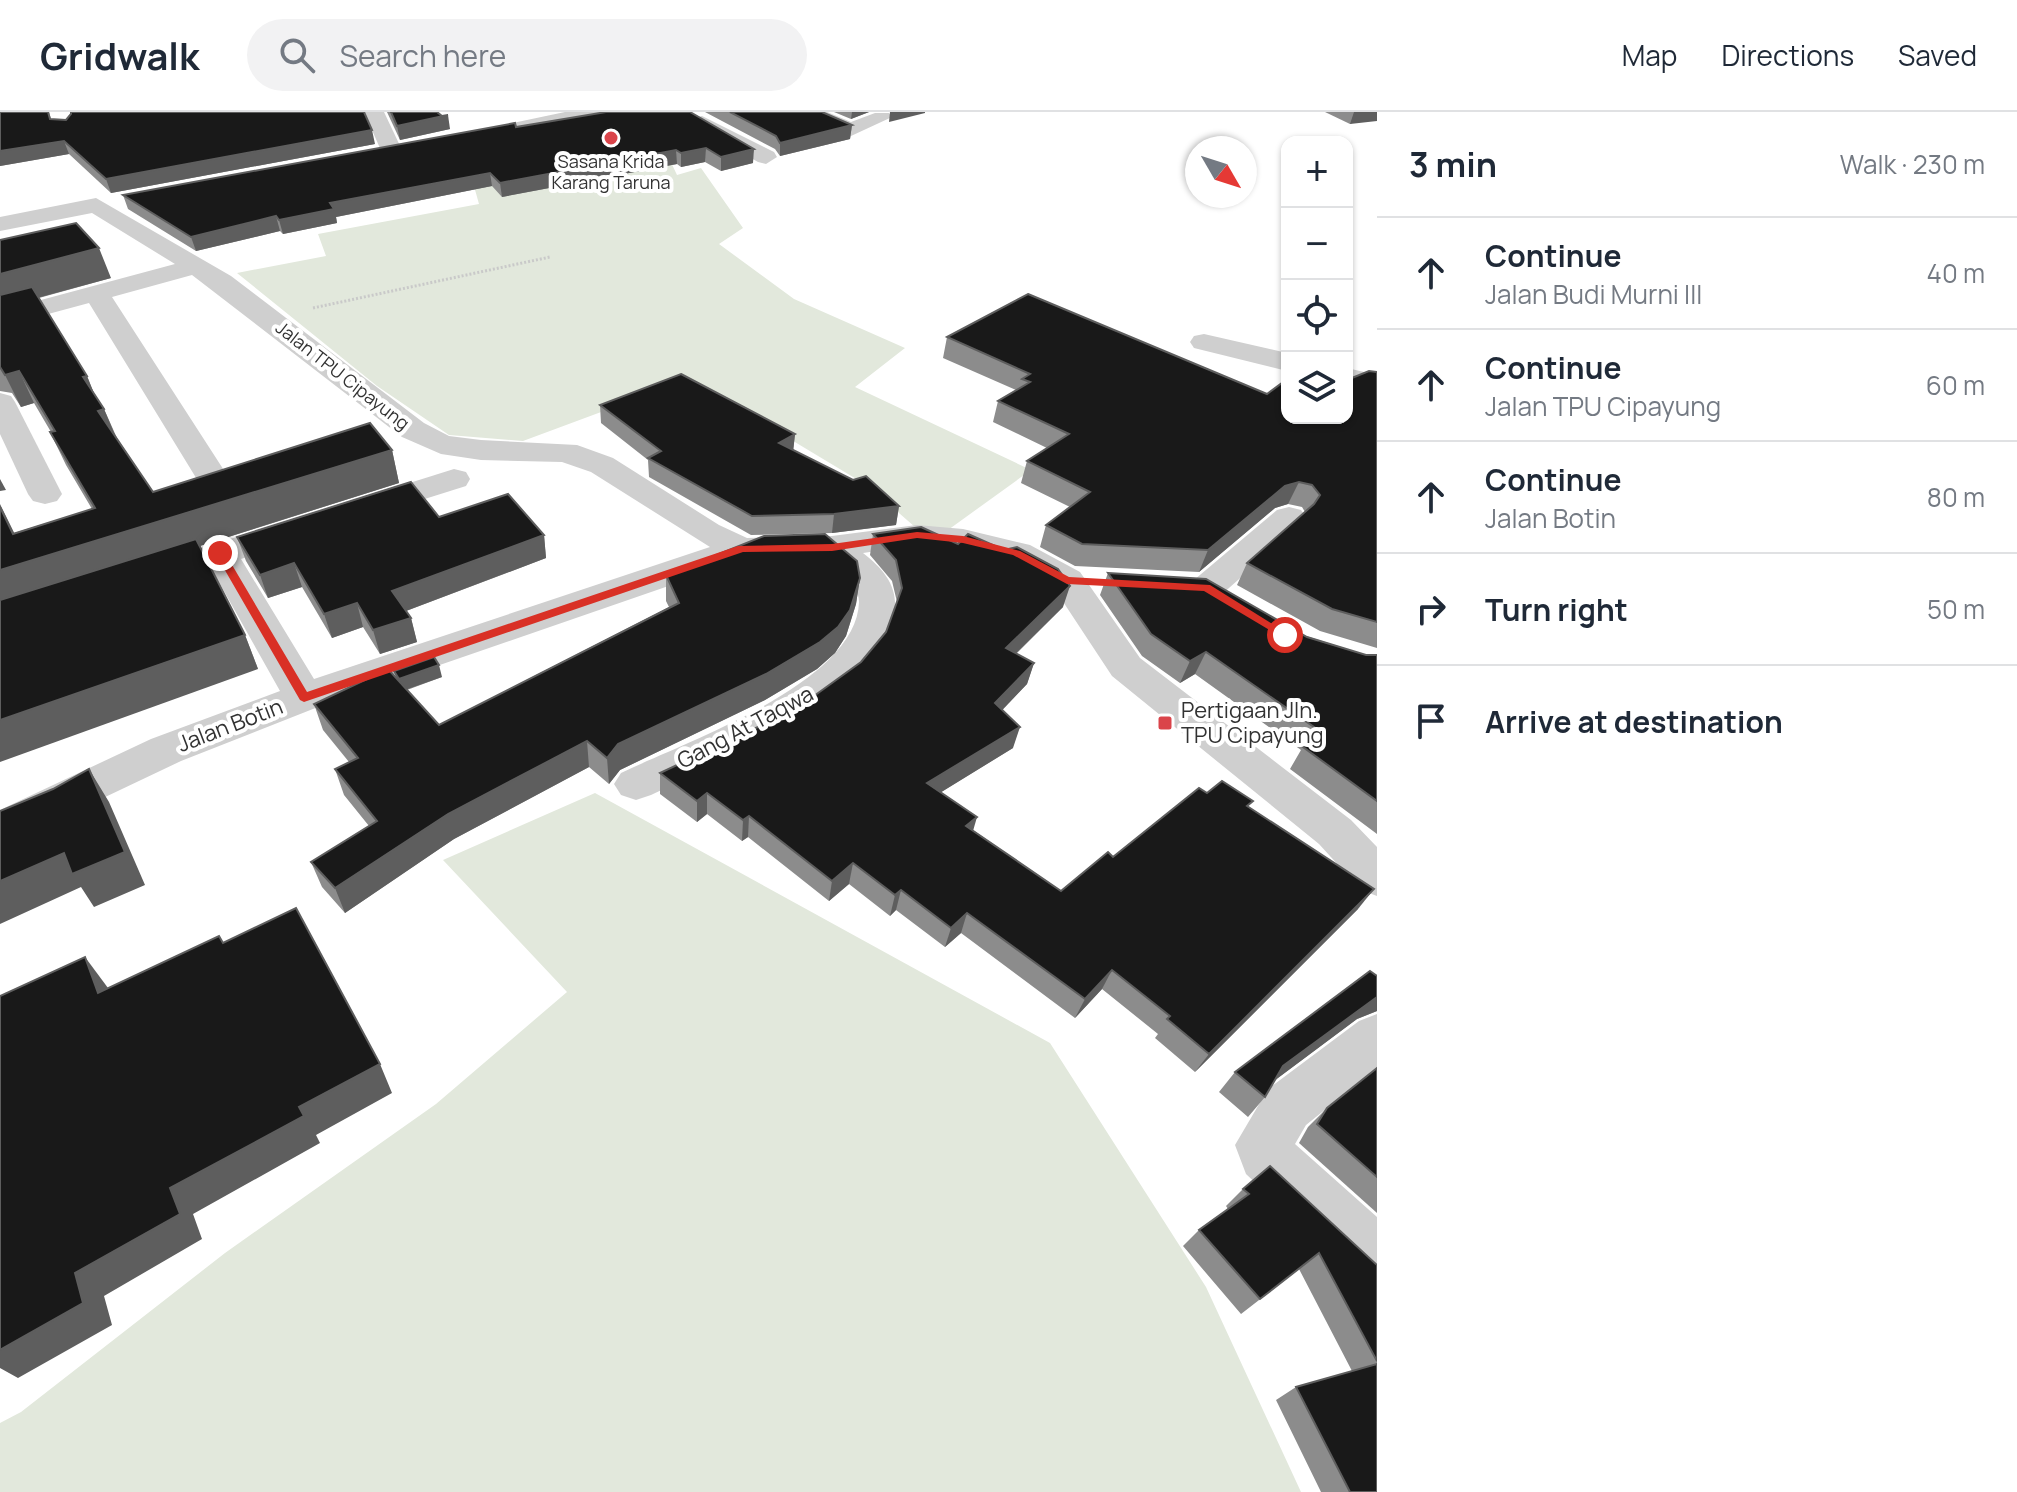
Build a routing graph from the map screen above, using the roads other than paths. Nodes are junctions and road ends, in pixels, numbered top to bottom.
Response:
1 (374, 112) edge
2 (618, 112) edge
3 (628, 112) edge
4 (688, 112) edge
5 (810, 112) edge
6 (882, 117) dead end
7 (468, 137) edge
8 (414, 146) edge
9 (391, 150) junction
10 (364, 155) edge
11 (766, 157) dead end
12 (0, 224) edge
13 (196, 266) junction
14 (96, 293) junction
15 (0, 319) edge
16 (1204, 342) dead end
17 (1281, 361) edge
18 (1353, 378) edge
19 (1377, 384) edge
20 (0, 402) edge
21 (454, 479) dead end
22 (221, 492) edge
23 (45, 494) dead end
24 (1289, 517) dead end
25 (832, 547) junction
26 (742, 549) junction
27 (220, 553) junction
28 (1067, 580) junction
29 (1114, 583) edge
30 (117, 587) edge
31 (1205, 592) edge
32 (304, 697) junction
33 (636, 784) dead end
34 (0, 830) edge
35 (1377, 877) edge
36 (1377, 1037) edge
37 (1377, 1257) edge

1 - 9 street
2 - 3 street
2 - 7 street
4 - 11 street
5 - 6 street
8 - 9 street
9 - 10 street
12 - 13 street, Jalan TPU Cipayung
13 - 14 street
13 - 26 street, Jalan TPU Cipayung
14 - 15 street
14 - 22 street
16 - 17 street
18 - 19 street
20 - 23 street
21 - 27 street
24 - 31 street
25 - 26 street, Jalan TPU Cipayung
25 - 28 street, Jalan TPU Cipayung
25 - 33 street, Gang At Taqwa
26 - 32 street, Jalan Botin
27 - 30 street
27 - 32 street
28 - 29 street
28 - 35 street
32 - 34 street, Jalan Botin
36 - 37 street

